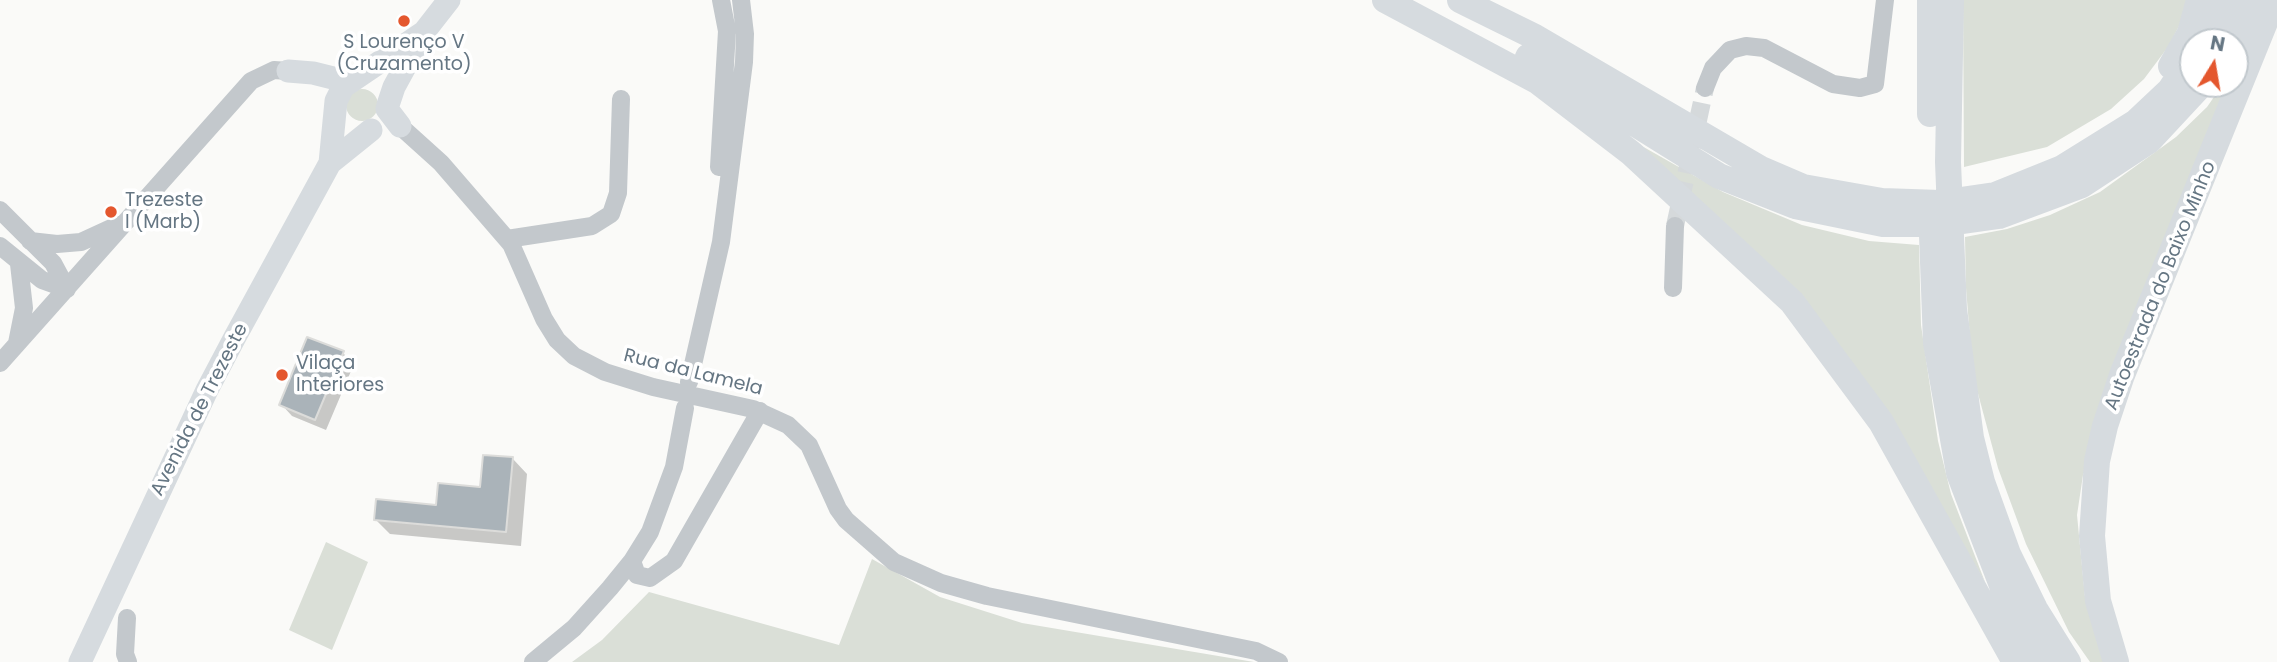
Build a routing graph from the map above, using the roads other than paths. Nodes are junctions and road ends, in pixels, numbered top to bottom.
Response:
1 (449, 0) edge
2 (721, 0) edge
3 (741, 0) edge
4 (1385, 0) edge
5 (1409, 0) edge
6 (1460, 0) edge
7 (1885, 0) edge
8 (1930, 0) edge
9 (1951, 0) edge
10 (2199, 0) edge
11 (2227, 0) edge
12 (2254, 0) edge
13 (2274, 0) edge
14 (2210, 28) edge
15 (2238, 28) edge
16 (424, 32) junction
17 (288, 71) junction
18 (2179, 76) edge
19 (353, 81) junction
20 (1705, 88) tunnel mouth
21 (2189, 98) edge
22 (621, 99) dead end
23 (337, 111) junction
24 (386, 118) junction
25 (2080, 160) junction
26 (330, 163) junction
27 (1997, 206) junction
28 (0, 210) edge
29 (1882, 212) junction
30 (130, 218) junction
31 (1675, 226) tunnel mouth
32 (507, 239) junction
33 (30, 241) junction
34 (0, 246) edge
35 (19, 264) junction
36 (1673, 288) dead end
37 (67, 289) junction
38 (17, 343) junction
39 (0, 363) edge
40 (685, 408) dead end
41 (760, 411) junction
42 (632, 561) junction
43 (127, 618) dead end
44 (80, 662) edge
45 (128, 662) edge
46 (533, 662) edge
47 (1279, 662) edge
48 (2015, 662) edge
49 (2040, 662) edge
50 (2068, 662) edge
51 (2116, 662) edge

1 - 16 main road
2 - 3 street
4 - 48 highway
5 - 29 highway
6 - 29 highway
7 - 20 street
8 - 49 highway
9 - 50 highway
10 - 25 highway
11 - 14 highway
12 - 15 highway
13 - 51 highway, Autoestrada do Baixo Minho
16 - 19 main road
16 - 24 main road
17 - 19 main road
17 - 23 main road
17 - 30 street
18 - 25 highway
19 - 23 main road
19 - 24 main road
21 - 27 highway
22 - 32 street
23 - 24 main road
23 - 26 main road
24 - 26 main road
24 - 32 street, Rua da Lamela
25 - 27 highway
26 - 44 main road, Avenida de Trezeste
27 - 29 highway
28 - 33 street
30 - 33 street
30 - 37 street
31 - 36 street
32 - 41 street, Rua da Lamela
33 - 37 street
34 - 35 street
35 - 37 street
35 - 38 street
37 - 38 street
38 - 39 street
40 - 42 street
41 - 42 street
41 - 47 street, Rua da Lamela
42 - 46 street
43 - 45 street

